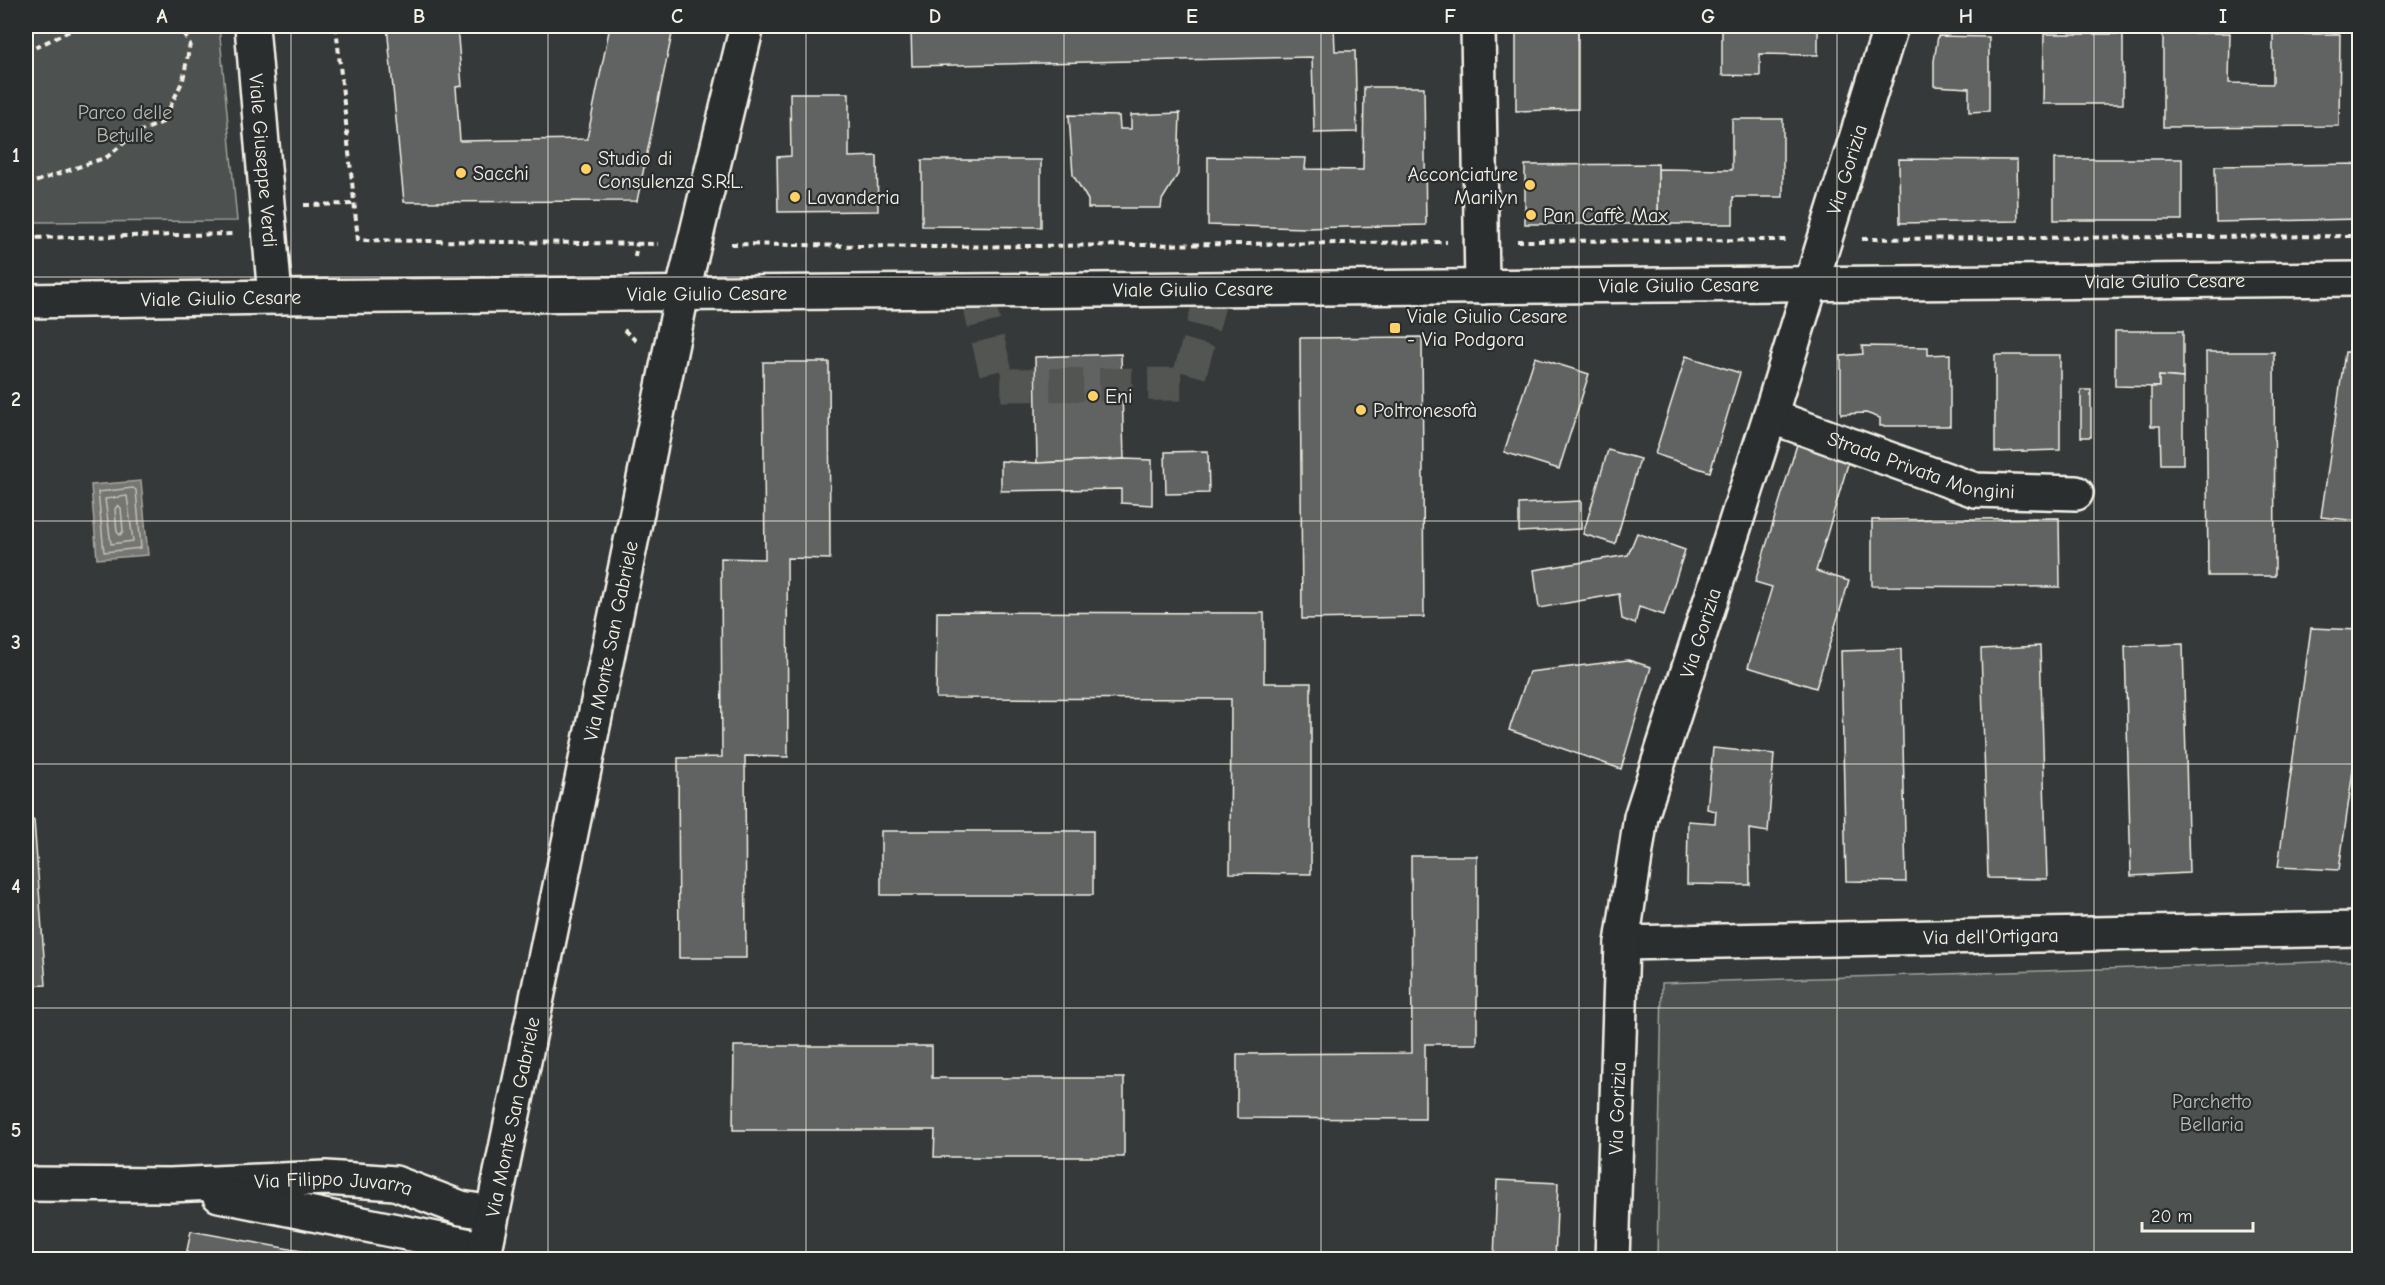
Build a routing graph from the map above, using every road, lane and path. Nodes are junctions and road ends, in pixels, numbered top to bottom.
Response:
1 (80, 26) edge
2 (179, 26) edge
3 (252, 26) edge
4 (336, 26) edge
5 (747, 26) edge
6 (1478, 26) edge
7 (1891, 26) edge
8 (26, 52) edge
9 (26, 185) edge
10 (354, 204) junction
11 (312, 205) dead end
12 (239, 225) dead end
13 (2360, 236) edge
14 (26, 238) edge
15 (1859, 239) dead end
16 (1798, 240) dead end
17 (1506, 241) dead end
18 (1453, 242) dead end
19 (728, 244) dead end
20 (634, 262) dead end
21 (2360, 279) edge
22 (1810, 283) junction
23 (1482, 287) junction
24 (682, 294) junction
25 (275, 297) junction
26 (26, 302) edge
27 (1770, 416) junction
28 (2076, 493) dead end
29 (2360, 929) edge
30 (1622, 943) junction
31 (26, 1184) edge
32 (170, 1185) junction
33 (492, 1213) junction
34 (484, 1254) edge
35 (1612, 1260) edge

1 - 8 path
2 - 9 path
3 - 25 street, Viale Giuseppe Verdi
4 - 10 path
5 - 24 street, Via Monte San Gabriele
6 - 23 street
7 - 22 street, Via Gorizia
10 - 11 path
10 - 20 path
12 - 14 path
13 - 15 path
16 - 17 path
18 - 19 path
21 - 22 street, Viale Giulio Cesare
22 - 23 street, Viale Giulio Cesare
22 - 27 street, Via Gorizia
23 - 24 street, Viale Giulio Cesare
24 - 25 street, Viale Giulio Cesare
24 - 33 street, Via Monte San Gabriele
25 - 26 street, Viale Giulio Cesare
27 - 28 street, Strada Privata Mongini
27 - 30 street, Via Gorizia
29 - 30 street, Via dell'Ortigara
30 - 35 street, Via Gorizia
31 - 32 street, Via Filippo Juvarra
32 - 33 street, Via Filippo Juvarra
32 - 34 street, Via Filippo Juvarra
33 - 34 street, Via Monte San Gabriele

